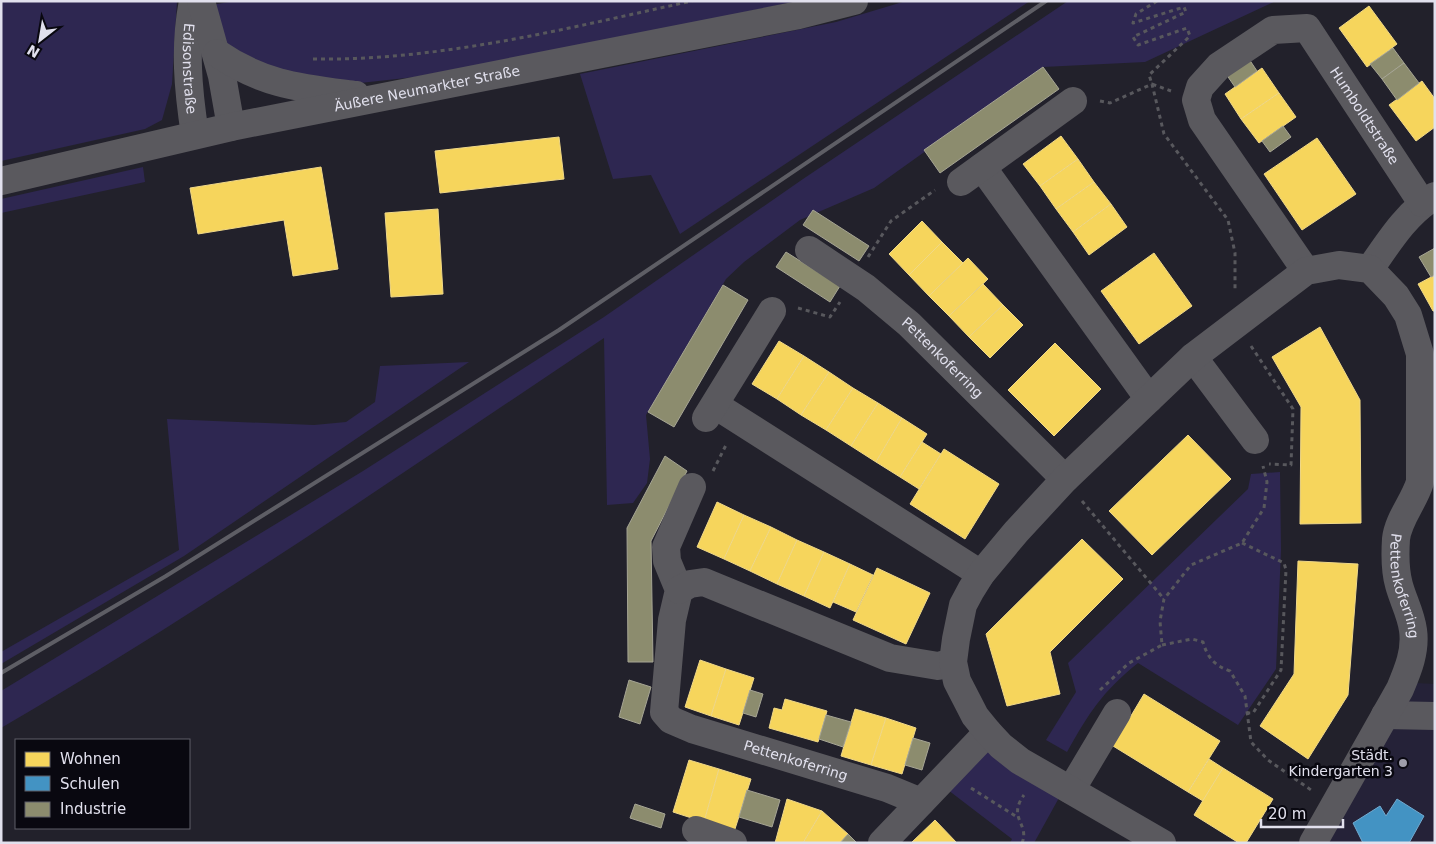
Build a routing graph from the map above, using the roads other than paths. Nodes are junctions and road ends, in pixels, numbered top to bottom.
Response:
1 (194, 1) edge
2 (201, 1) edge
3 (854, 1) edge
4 (215, 48) junction
5 (377, 99) junction
6 (1073, 101) road end
7 (231, 128) junction
8 (195, 135) junction
9 (1, 181) edge
10 (1429, 199) edge
11 (809, 250) dead end
12 (1370, 269) junction
13 (1306, 271) junction
14 (772, 311) dead end
15 (1193, 357) junction
16 (1149, 399) junction
17 (1259, 452) road end
18 (1065, 479) junction
19 (692, 487) road end
20 (981, 574) junction
21 (679, 590) junction
22 (954, 662) junction
23 (1117, 713) dead end
24 (1385, 715) junction
25 (1435, 716) edge
26 (988, 732) junction
27 (1072, 790) junction
28 (921, 802) junction
29 (696, 830) dead end
30 (733, 843) edge
31 (882, 843) edge
32 (1162, 843) edge
33 (1313, 843) edge

1 - 8 street, Edisonstraße
2 - 4 street, Edisonstraße
3 - 5 street, Äußere Neumarkter Straße
4 - 5 street
4 - 7 street, Edisonstraße
5 - 7 street, Äußere Neumarkter Straße
6 - 16 street
7 - 8 street, Äußere Neumarkter Straße
8 - 9 street, Äußere Neumarkter Straße
10 - 12 street, Humboldtstraße
10 - 13 street, Humboldtstraße
11 - 18 street, Pettenkoferring
12 - 13 street
12 - 24 street, Pettenkoferring
13 - 15 street
14 - 20 street
15 - 16 street
15 - 17 street
16 - 18 street
18 - 20 street
19 - 21 street
20 - 22 street
21 - 22 street
21 - 28 street, Pettenkoferring
22 - 26 street
23 - 27 street
24 - 25 street
24 - 33 street, Pettenkoferring
26 - 27 street
26 - 28 street
27 - 32 street
28 - 31 street
29 - 30 street

